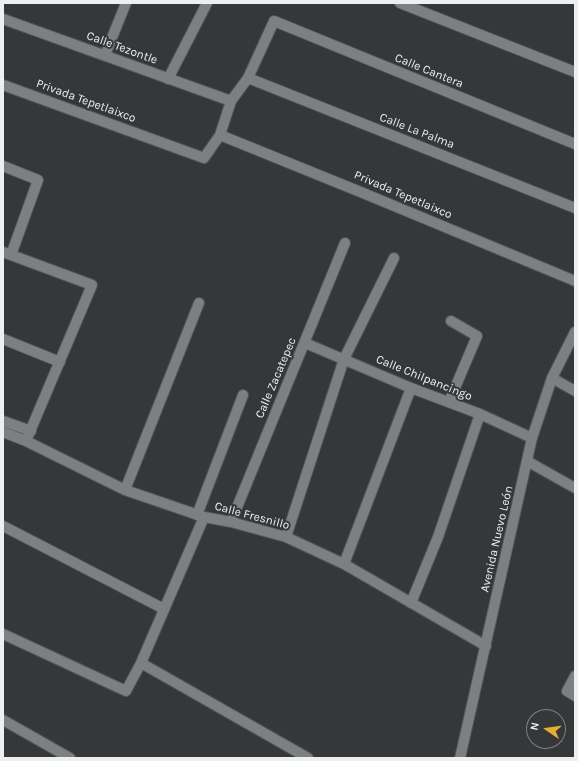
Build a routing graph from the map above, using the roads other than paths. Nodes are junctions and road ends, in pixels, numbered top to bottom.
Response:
1 (126, 3) edge
2 (207, 3) edge
3 (400, 3) edge
4 (3, 19) edge
5 (105, 56) junction
6 (575, 72) edge
7 (168, 78) junction
8 (248, 78) junction
9 (3, 85) edge
10 (231, 101) junction
11 (220, 135) junction
12 (575, 144) edge
13 (3, 166) edge
14 (575, 208) edge
15 (345, 243) dead end
16 (7, 254) edge
17 (394, 258) dead end
18 (575, 281) edge
19 (199, 303) dead end
20 (451, 321) dead end
21 (575, 332) edge
22 (3, 339) edge
23 (305, 343) junction
24 (344, 359) junction
25 (60, 362) junction
26 (552, 378) junction
27 (411, 388) junction
28 (575, 391) edge
29 (243, 395) dead end
30 (449, 402) junction
31 (480, 414) junction
32 (3, 421) edge
33 (31, 431) junction
34 (3, 432) edge
35 (532, 438) junction
36 (26, 442) junction
37 (527, 462) junction
38 (575, 488) edge
39 (125, 490) junction
40 (201, 516) junction
41 (231, 522) junction
42 (3, 526) edge
43 (286, 537) junction
44 (344, 564) junction
45 (412, 603) junction
46 (164, 609) junction
47 (3, 634) edge
48 (486, 646) junction
49 (141, 663) junction
50 (575, 676) edge
51 (571, 693) edge
52 (3, 720) edge
53 (70, 758) edge
54 (308, 758) edge
55 (460, 758) edge

1 - 5 street
2 - 7 street
3 - 6 street
4 - 5 street, Calle Tezontle
5 - 7 street, Calle Tezontle
7 - 10 street, Calle Tezontle
8 - 10 street
8 - 12 street, Calle Cantera
8 - 14 street, Calle La Palma
9 - 11 street, Privada Tepetlaixco
10 - 11 street
11 - 18 street, Privada Tepetlaixco
13 - 16 street
15 - 23 street, Calle Zacatepec
16 - 25 street
17 - 24 street
19 - 39 street
20 - 30 street
21 - 26 street, Avenida Nuevo León
22 - 25 street
23 - 24 street, Calle Chilpancingo
23 - 41 street, Calle Zacatepec
24 - 27 street, Calle Chilpancingo
24 - 43 street
25 - 33 street
26 - 28 street
26 - 35 street, Avenida Nuevo León
27 - 30 street, Calle Chilpancingo
27 - 44 street
29 - 40 street
30 - 31 street, Calle Chilpancingo
31 - 35 street, Calle Chilpancingo
31 - 45 street
32 - 33 street
33 - 36 street
34 - 36 street, Calle Fresnillo
35 - 37 street, Avenida Nuevo León
36 - 39 street, Calle Fresnillo
37 - 38 street
37 - 48 street, Avenida Nuevo León
39 - 40 street, Calle Fresnillo
40 - 41 street, Calle Fresnillo
40 - 46 street
41 - 43 street, Calle Fresnillo
42 - 46 street
43 - 44 street, Calle Fresnillo
44 - 45 street, Calle Fresnillo
45 - 48 street, Calle Fresnillo
46 - 49 street
47 - 49 street
48 - 55 street, Avenida Nuevo León
49 - 54 street
50 - 51 street
52 - 53 street

